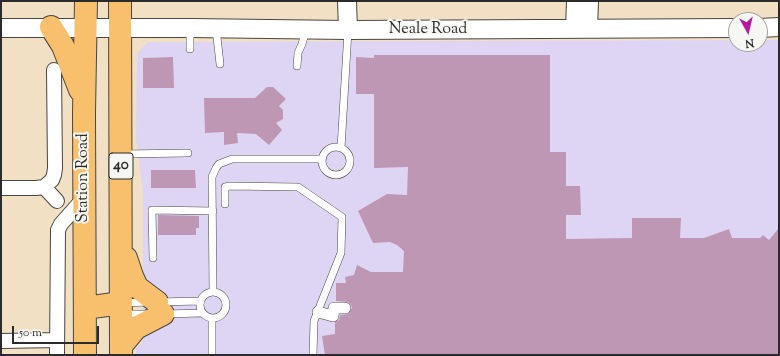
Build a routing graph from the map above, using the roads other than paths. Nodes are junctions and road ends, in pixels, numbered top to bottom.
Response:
1 (86, 1) edge
2 (120, 1) edge
3 (347, 1) edge
4 (576, 1) edge
5 (589, 1) edge
6 (1, 28) edge
7 (51, 28) junction
8 (86, 28) junction
9 (120, 28) junction
10 (190, 28) junction
11 (216, 28) junction
12 (728, 28) edge
13 (768, 28) edge
14 (779, 28) edge
15 (306, 29) junction
16 (582, 29) junction
17 (348, 30) junction
18 (190, 49) dead end
19 (220, 64) dead end
20 (297, 66) dead end
21 (54, 70) dead end
22 (84, 113) junction
23 (341, 148) junction
24 (188, 153) dead end
25 (120, 154) junction
26 (322, 159) junction
27 (44, 187) junction
28 (1, 188) edge
29 (84, 198) junction
30 (57, 201) dead end
31 (225, 204) dead end
32 (212, 211) junction
33 (121, 244) junction
34 (153, 258) dead end
35 (213, 292) junction
36 (200, 301) junction
37 (85, 308) junction
38 (121, 308) junction
39 (160, 308) junction
40 (345, 308) dead end
41 (318, 312) junction
42 (202, 313) junction
43 (212, 319) junction
44 (57, 340) junction
45 (1, 341) edge
46 (121, 350) edge
47 (57, 355) edge
48 (85, 355) edge
49 (212, 355) edge
50 (313, 355) edge

1 - 8 main road, Station Road
2 - 9 main road, 40
3 - 17 street
4 - 16 street
5 - 16 street
6 - 7 street, Neale Road
7 - 8 street, Neale Road
7 - 22 main road
8 - 9 street, Neale Road
8 - 22 main road, Station Road
9 - 10 street, Neale Road
9 - 25 main road, 40
10 - 11 street, Neale Road
10 - 18 lane
11 - 15 street, Neale Road
11 - 19 lane
12 - 16 street, Neale Road
13 - 14 street
15 - 17 street, Neale Road
15 - 20 lane
16 - 17 street, Neale Road
17 - 23 lane
21 - 27 street
22 - 29 main road, Station Road
23 - 26 lane
23 - 26 lane
24 - 25 lane
25 - 33 main road, 40
26 - 32 lane
27 - 28 street
27 - 30 street
29 - 37 main road, Station Road
29 - 44 street
31 - 41 lane
32 - 34 lane
32 - 35 lane
33 - 38 main road, 40
33 - 39 main road
35 - 36 lane
35 - 43 lane
36 - 39 lane
36 - 42 lane
37 - 38 main road
37 - 48 main road, Station Road
38 - 39 lane
38 - 39 lane
38 - 46 main road, 40
39 - 42 lane
39 - 46 main road
40 - 41 street
41 - 50 lane
42 - 43 lane
43 - 49 lane
44 - 45 street
44 - 47 street

